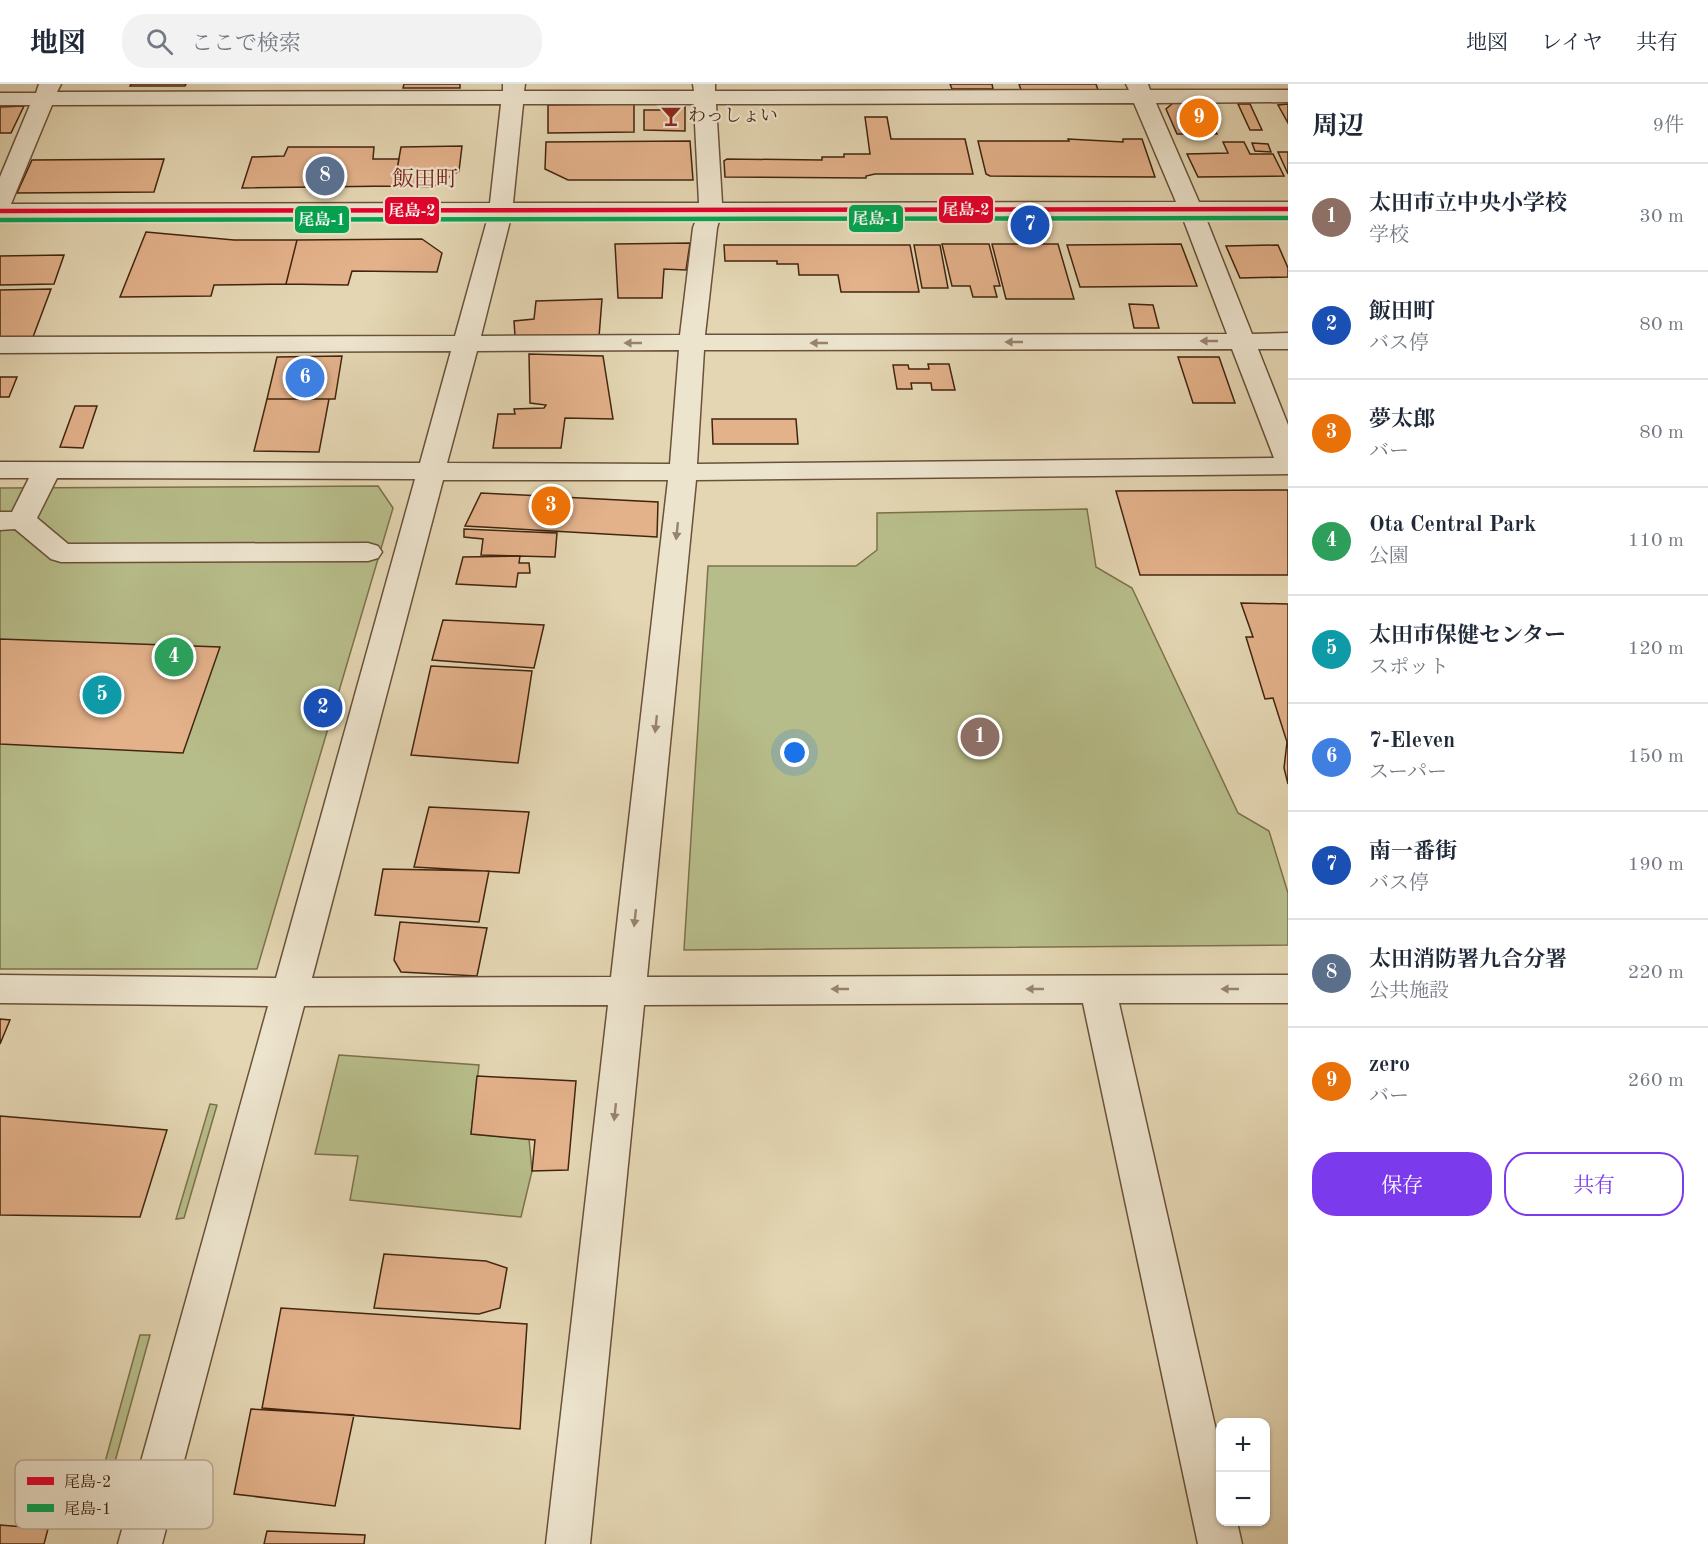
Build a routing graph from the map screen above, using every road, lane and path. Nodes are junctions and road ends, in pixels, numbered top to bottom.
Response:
1 (704, 90) edge
2 (1139, 90) edge
3 (513, 91) edge
4 (46, 92) edge
5 (1288, 96) edge
6 (0, 99) edge
7 (0, 204) edge
8 (501, 209) junction
9 (711, 209) junction
10 (1288, 209) edge
11 (1191, 210) junction
12 (0, 211) edge
13 (1243, 341) junction
14 (1288, 341) edge
15 (466, 342) junction
16 (692, 343) junction
17 (0, 345) edge
18 (1288, 460) edge
19 (1288, 466) edge
20 (0, 470) edge
21 (47, 470) junction
22 (432, 472) junction
23 (683, 472) junction
24 (11, 521) edge
25 (368, 552) dead end
26 (0, 989) edge
27 (628, 989) junction
28 (1098, 989) junction
29 (1288, 989) edge
30 (290, 992) junction
31 (163, 1460) edge
32 (144, 1529) edge
33 (140, 1544) edge
34 (568, 1544) edge
35 (1220, 1544) edge

1 - 2 street
1 - 3 street
1 - 9 street
2 - 5 street
2 - 11 street
3 - 4 street
3 - 8 street
4 - 6 street
4 - 7 street
8 - 9 street
8 - 12 street
8 - 15 street
9 - 11 street
9 - 16 street
10 - 11 street
11 - 13 street
13 - 14 street
13 -> 16 street
13 - 18 street
16 -> 15 street
15 - 17 street
15 - 22 street
16 - 23 street
19 - 23 street
20 - 21 street
21 - 22 street
21 - 24 street
22 - 23 street
22 - 30 street
23 -> 27 street
24 - 25 street
26 - 30 street
28 -> 27 street
27 - 30 street
27 -> 34 street
29 -> 28 street
28 - 35 street
30 - 31 street
32 - 33 street

